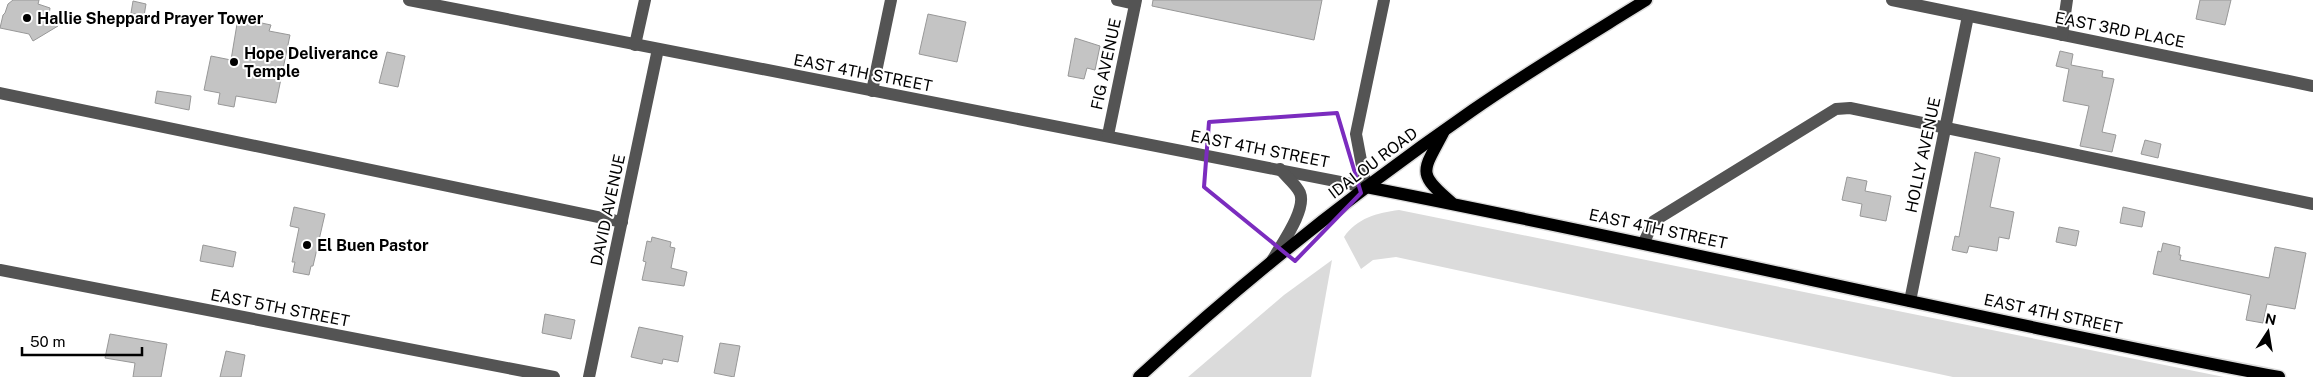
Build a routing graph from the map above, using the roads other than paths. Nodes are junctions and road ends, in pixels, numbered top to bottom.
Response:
1 (409, 0) edge
2 (645, 0) edge
3 (891, 0) edge
4 (1117, 0) edge
5 (1384, 0) edge
6 (1646, 0) edge
7 (1892, 0) edge
8 (2067, 0) edge
9 (1135, 2) edge
10 (1968, 16) junction
11 (2062, 35) junction
12 (636, 45) junction
13 (658, 49) junction
14 (2313, 86) edge
15 (872, 91) junction
16 (0, 92) edge
17 (1946, 128) junction
18 (1445, 130) junction
19 (1108, 135) junction
20 (1280, 169) junction
21 (1366, 187) junction
22 (1453, 204) junction
23 (2313, 204) edge
24 (622, 222) junction
25 (1644, 242) junction
26 (1272, 261) junction
27 (0, 270) edge
28 (1910, 301) junction
29 (554, 377) edge
30 (589, 377) edge
31 (1139, 377) edge
32 (2279, 377) edge

1 - 12 street, EAST 4TH STREET
2 - 12 street
3 - 15 street
4 - 9 street
5 - 21 street
6 - 18 main road, IDALOU ROAD
7 - 10 street, EAST 3RD PLACE
8 - 11 street
9 - 19 street, FIG AVENUE
10 - 11 street, EAST 3RD PLACE
10 - 17 street, HOLLY AVENUE
11 - 14 street, EAST 3RD PLACE
12 - 13 street, EAST 4TH STREET
13 - 15 street, EAST 4TH STREET
13 - 24 street, DAVID AVENUE
15 - 19 street, EAST 4TH STREET
16 - 24 street
17 - 23 street
17 - 25 street
17 - 28 street, HOLLY AVENUE
18 - 21 main road, IDALOU ROAD
18 - 22 main road
19 - 20 street, EAST 4TH STREET
20 - 21 street, EAST 4TH STREET
20 - 26 street
21 - 22 main road, EAST 4TH STREET
21 - 26 main road, IDALOU ROAD
22 - 25 main road, EAST 4TH STREET
24 - 30 street, DAVID AVENUE
25 - 28 main road, EAST 4TH STREET
26 - 31 main road, IDALOU ROAD
27 - 29 street, EAST 5TH STREET
28 - 32 main road, EAST 4TH STREET

